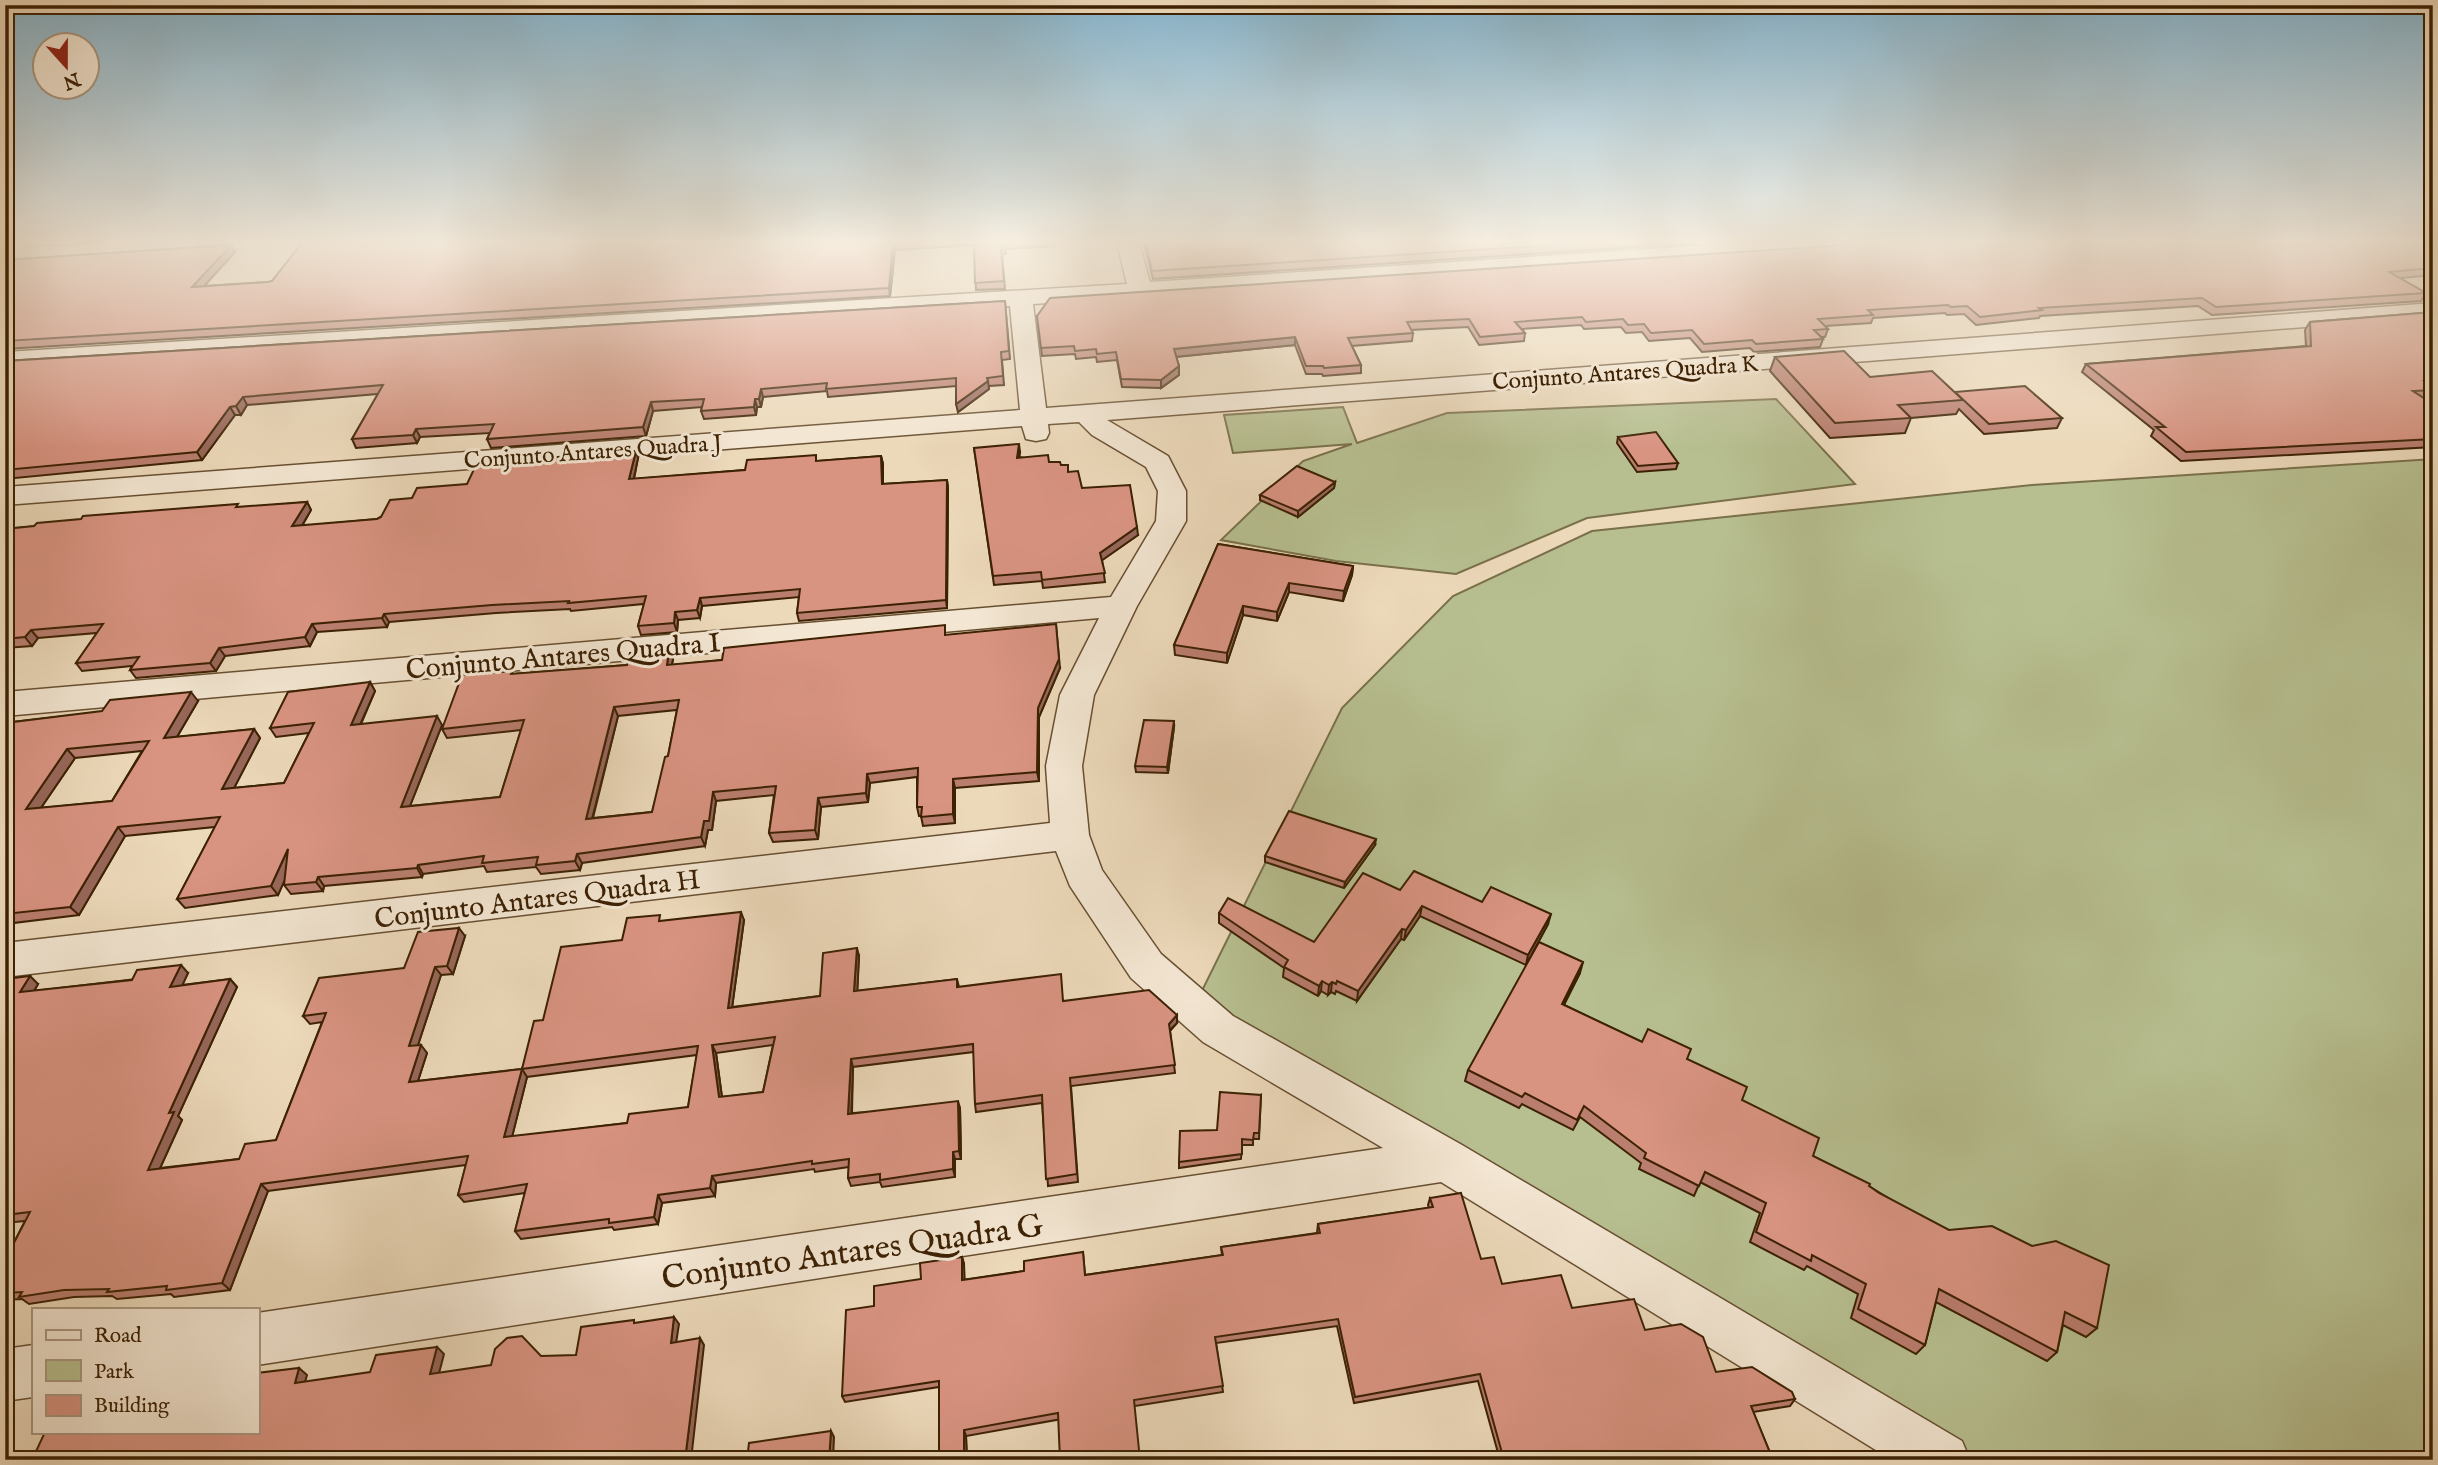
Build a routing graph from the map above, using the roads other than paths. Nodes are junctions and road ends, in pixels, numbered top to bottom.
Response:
1 (802, 311) edge
2 (1022, 311) edge
3 (2415, 311) edge
4 (5, 360) edge
5 (1093, 421) junction
6 (1035, 426) junction
7 (1169, 430) junction
8 (353, 477) junction
9 (5, 496) edge
10 (5, 513) edge
11 (1121, 606) junction
12 (5, 704) edge
13 (1070, 835) junction
14 (5, 960) edge
15 (1446, 1160) junction
16 (259, 1339) edge
17 (32, 1371) edge
18 (5, 1375) edge
19 (1943, 1460) edge

1 - 4 street
2 - 6 street
3 - 7 street, Conjunto Antares Quadra K
5 - 6 street, Conjunto Antares Quadra J
5 - 7 street
5 - 7 street, Conjunto Antares Quadra J
6 - 8 street, Conjunto Antares Quadra J
7 - 11 street
8 - 9 street, Conjunto Antares Quadra J
8 - 10 street, Conjunto Antares Quadra J
11 - 12 street, Conjunto Antares Quadra I
11 - 13 street
13 - 14 street, Conjunto Antares Quadra H
13 - 15 street
15 - 16 street, Conjunto Antares Quadra G
15 - 19 street
17 - 18 street

